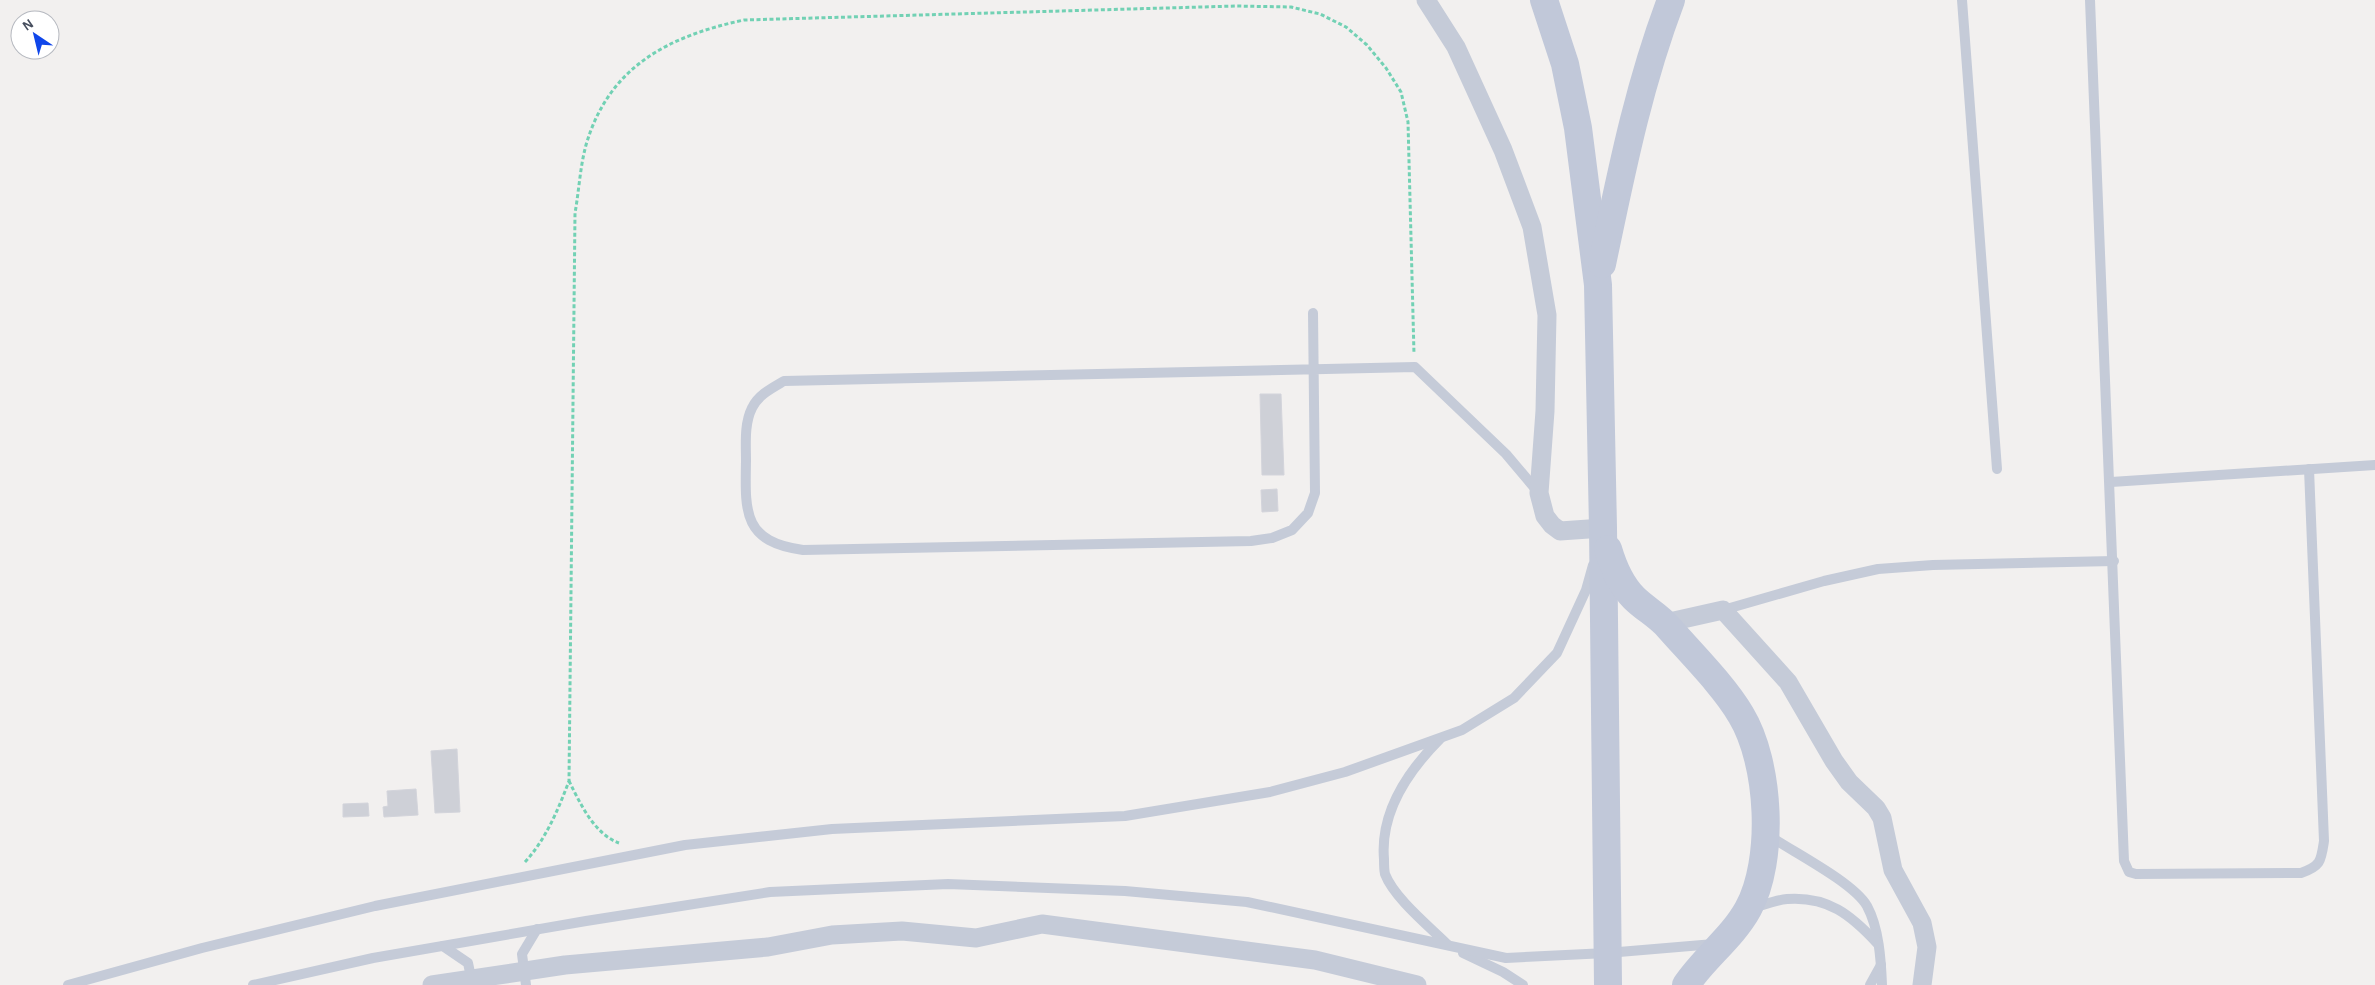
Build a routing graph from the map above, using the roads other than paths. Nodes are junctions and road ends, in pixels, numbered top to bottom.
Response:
1 (1426, 0) edge
2 (1544, 0) edge
3 (1671, 0) edge
4 (1962, 0) edge
5 (2090, 0) edge
6 (1598, 285) junction
7 (1313, 313) dead end
8 (1315, 369) junction
9 (2375, 465) edge
10 (1997, 469) dead end
11 (2308, 469) junction
12 (2111, 482) junction
13 (1538, 493) junction
14 (1603, 528) junction
15 (2114, 562) junction
16 (1724, 610) junction
17 (1665, 623) junction
18 (1442, 737) junction
19 (1765, 833) junction
20 (1748, 910) junction
21 (537, 929) junction
22 (1723, 943) junction
23 (1879, 945) junction
24 (443, 946) junction
25 (1449, 946) junction
26 (1607, 953) junction
27 (1881, 965) junction
28 (525, 978) edge
29 (472, 982) edge
30 (68, 985) edge
31 (253, 985) edge
32 (432, 985) edge
33 (1417, 985) edge
34 (1523, 985) edge
35 (1608, 985) edge
36 (1686, 985) edge
37 (1870, 985) edge
38 (1882, 985) edge
39 (1922, 985) edge

1 - 13 street
2 - 6 street
3 - 6 street
4 - 10 lane
5 - 12 lane
6 - 14 street
7 - 8 lane
8 - 8 lane
8 - 13 lane
9 - 11 lane
11 - 12 lane
11 - 15 lane
12 - 15 lane
13 - 14 street
14 - 17 street
14 - 18 lane
14 - 26 street
15 - 16 lane
16 - 17 street
16 - 39 street
17 - 19 street
18 - 25 lane
18 - 30 lane
19 - 20 street
19 - 23 lane
20 - 22 street
20 - 23 lane
21 - 24 lane
21 - 25 lane
21 - 28 lane
22 - 26 lane
22 - 36 street
23 - 27 lane
24 - 29 lane
24 - 31 lane
25 - 26 lane
25 - 34 lane
26 - 35 street
27 - 37 lane
27 - 38 lane
28 - 29 street
28 - 33 street
29 - 32 street

